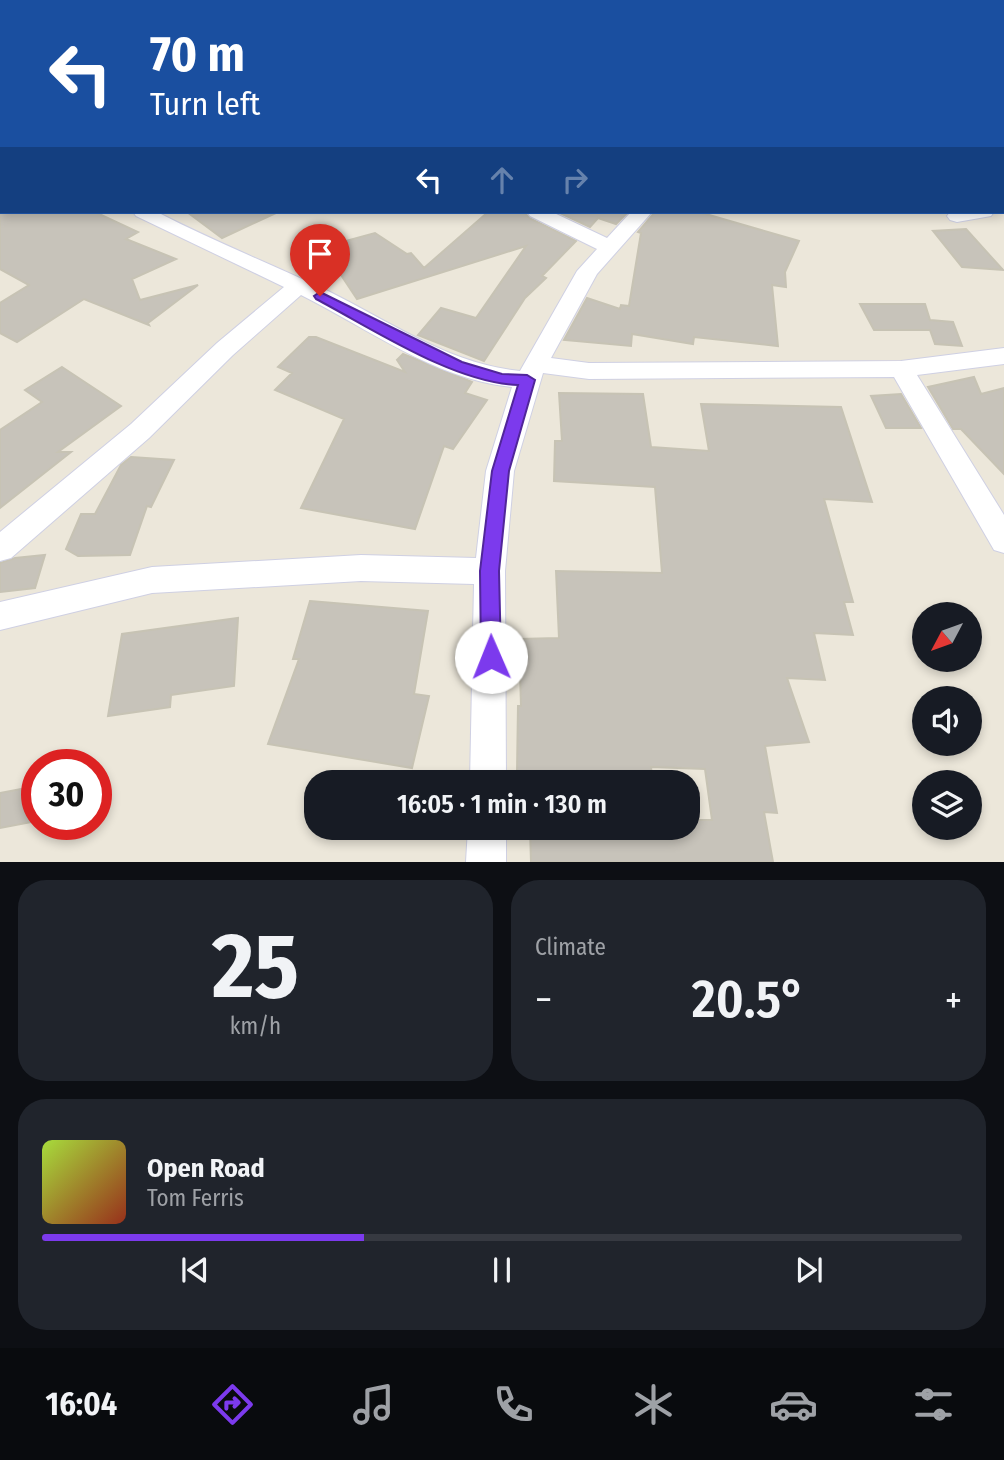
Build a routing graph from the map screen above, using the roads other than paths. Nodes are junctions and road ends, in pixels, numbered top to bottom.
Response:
1 (147, 214) edge
2 (541, 214) edge
3 (640, 214) edge
4 (970, 214) edge
5 (957, 216) dead end
6 (610, 247) junction
7 (298, 286) junction
8 (1004, 356) edge
9 (901, 369) junction
10 (532, 372) junction
11 (1004, 541) edge
12 (0, 549) edge
13 (490, 571) junction
14 (0, 616) edge
15 (488, 770) edge
16 (487, 840) edge
17 (486, 862) edge

1 - 7 street
2 - 6 street
3 - 6 street
4 - 5 street
6 - 10 street
7 - 10 street
7 - 12 street
8 - 9 street
9 - 10 street
9 - 11 street
10 - 13 street
13 - 14 street
13 - 15 street
16 - 17 street

